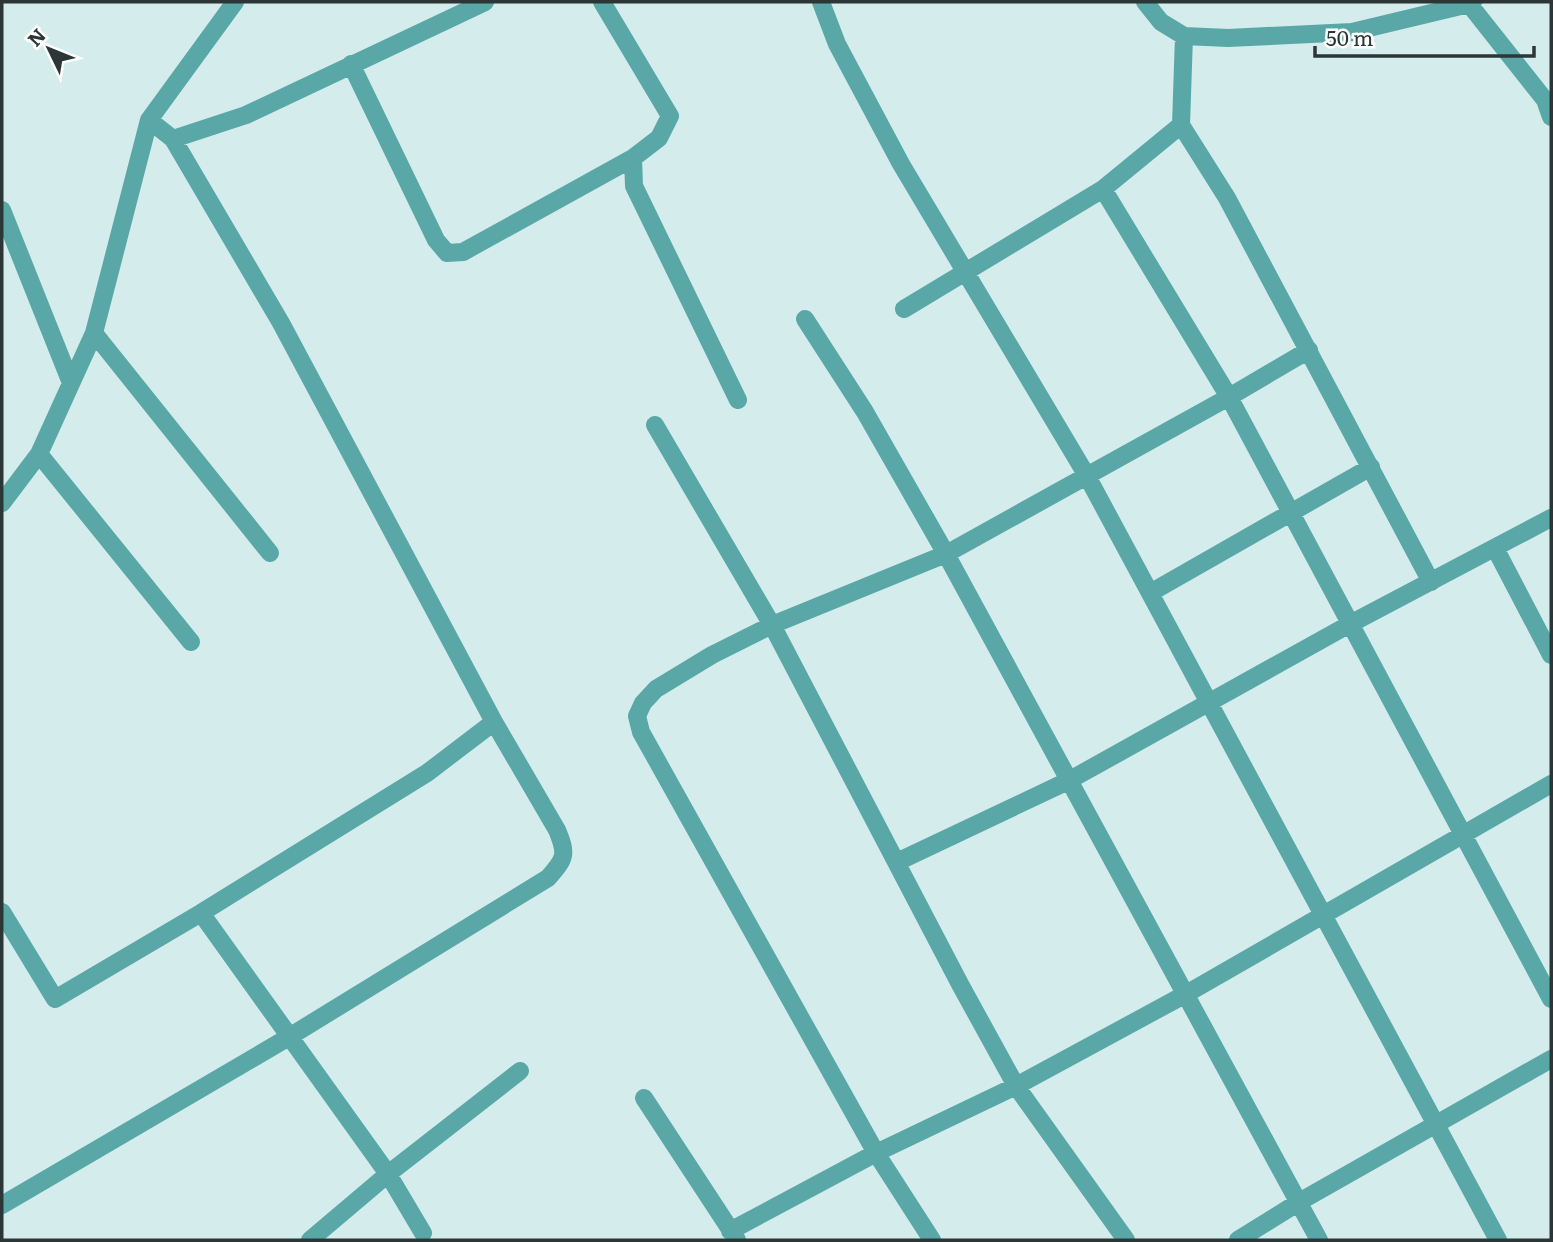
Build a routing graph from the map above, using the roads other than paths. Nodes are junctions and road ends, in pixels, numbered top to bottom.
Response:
1 (235, 2) edge
2 (485, 2) edge
3 (602, 2) edge
4 (821, 2) edge
5 (1145, 2) edge
6 (1471, 3) edge
7 (1184, 36) junction
8 (351, 64) junction
9 (1551, 117) edge
10 (149, 120) junction
11 (1181, 125) junction
12 (173, 139) junction
13 (633, 158) junction
14 (1103, 189) junction
15 (2, 210) edge
16 (965, 271) junction
17 (904, 309) dead end
18 (805, 319) dead end
19 (94, 332) junction
20 (1309, 350) junction
21 (71, 383) junction
22 (1228, 397) junction
23 (738, 400) dead end
24 (655, 425) dead end
25 (39, 454) junction
26 (1371, 467) junction
27 (1087, 476) junction
28 (2, 503) edge
29 (1290, 512) junction
30 (1551, 518) edge
31 (1495, 548) junction
32 (270, 552) dead end
33 (946, 554) junction
34 (1431, 582) junction
35 (1150, 593) junction
36 (1350, 624) junction
37 (772, 625) junction
38 (191, 642) dead end
39 (1551, 655) edge
40 (1209, 704) junction
41 (494, 722) junction
42 (1068, 781) junction
43 (1551, 784) edge
44 (1465, 834) junction
45 (897, 862) junction
46 (2, 912) edge
47 (201, 914) junction
48 (1323, 914) junction
49 (1186, 994) junction
50 (1551, 999) edge
51 (289, 1037) junction
52 (1551, 1059) edge
53 (520, 1070) dead end
54 (1016, 1086) junction
55 (644, 1098) dead end
56 (1436, 1124) junction
57 (876, 1153) junction
58 (388, 1174) junction
59 (1299, 1202) junction
60 (2, 1205) edge
61 (423, 1233) dead end
62 (734, 1236) edge
63 (310, 1240) edge
64 (932, 1240) edge
65 (1126, 1240) edge
66 (1238, 1240) edge
67 (1319, 1240) edge
68 (1498, 1240) edge

1 - 10 street
2 - 8 street
3 - 13 street
4 - 16 street
5 - 7 street
6 - 7 street
6 - 9 street
7 - 11 street
8 - 12 street
8 - 13 street
10 - 12 street
10 - 19 street
11 - 14 street
11 - 20 street
12 - 41 street
13 - 23 street
14 - 16 street
14 - 22 street
15 - 21 street
16 - 17 street
16 - 27 street
18 - 33 street
19 - 21 street
19 - 32 street
20 - 22 street
20 - 26 street
21 - 25 street
22 - 27 street
22 - 29 street
24 - 37 street
25 - 28 street
25 - 38 street
26 - 29 street
26 - 34 street
27 - 33 street
27 - 35 street
29 - 35 street
29 - 36 street
30 - 31 street
31 - 34 street
31 - 39 street
33 - 37 street
33 - 42 street
34 - 36 street
35 - 40 street
36 - 40 street
36 - 44 street
37 - 45 street
37 - 57 street
40 - 42 street
40 - 48 street
41 - 47 street
41 - 51 street
42 - 45 street
42 - 49 street
43 - 44 street
44 - 48 street
44 - 50 street
45 - 54 street
46 - 47 street
47 - 51 street
48 - 49 street
48 - 56 street
49 - 54 street
49 - 59 street
51 - 58 street
51 - 60 street
52 - 56 street
53 - 58 street
54 - 57 street
54 - 65 street
55 - 62 street
56 - 59 street
56 - 68 street
57 - 62 street
57 - 64 street
58 - 61 street
58 - 63 street
59 - 66 street
59 - 67 street

